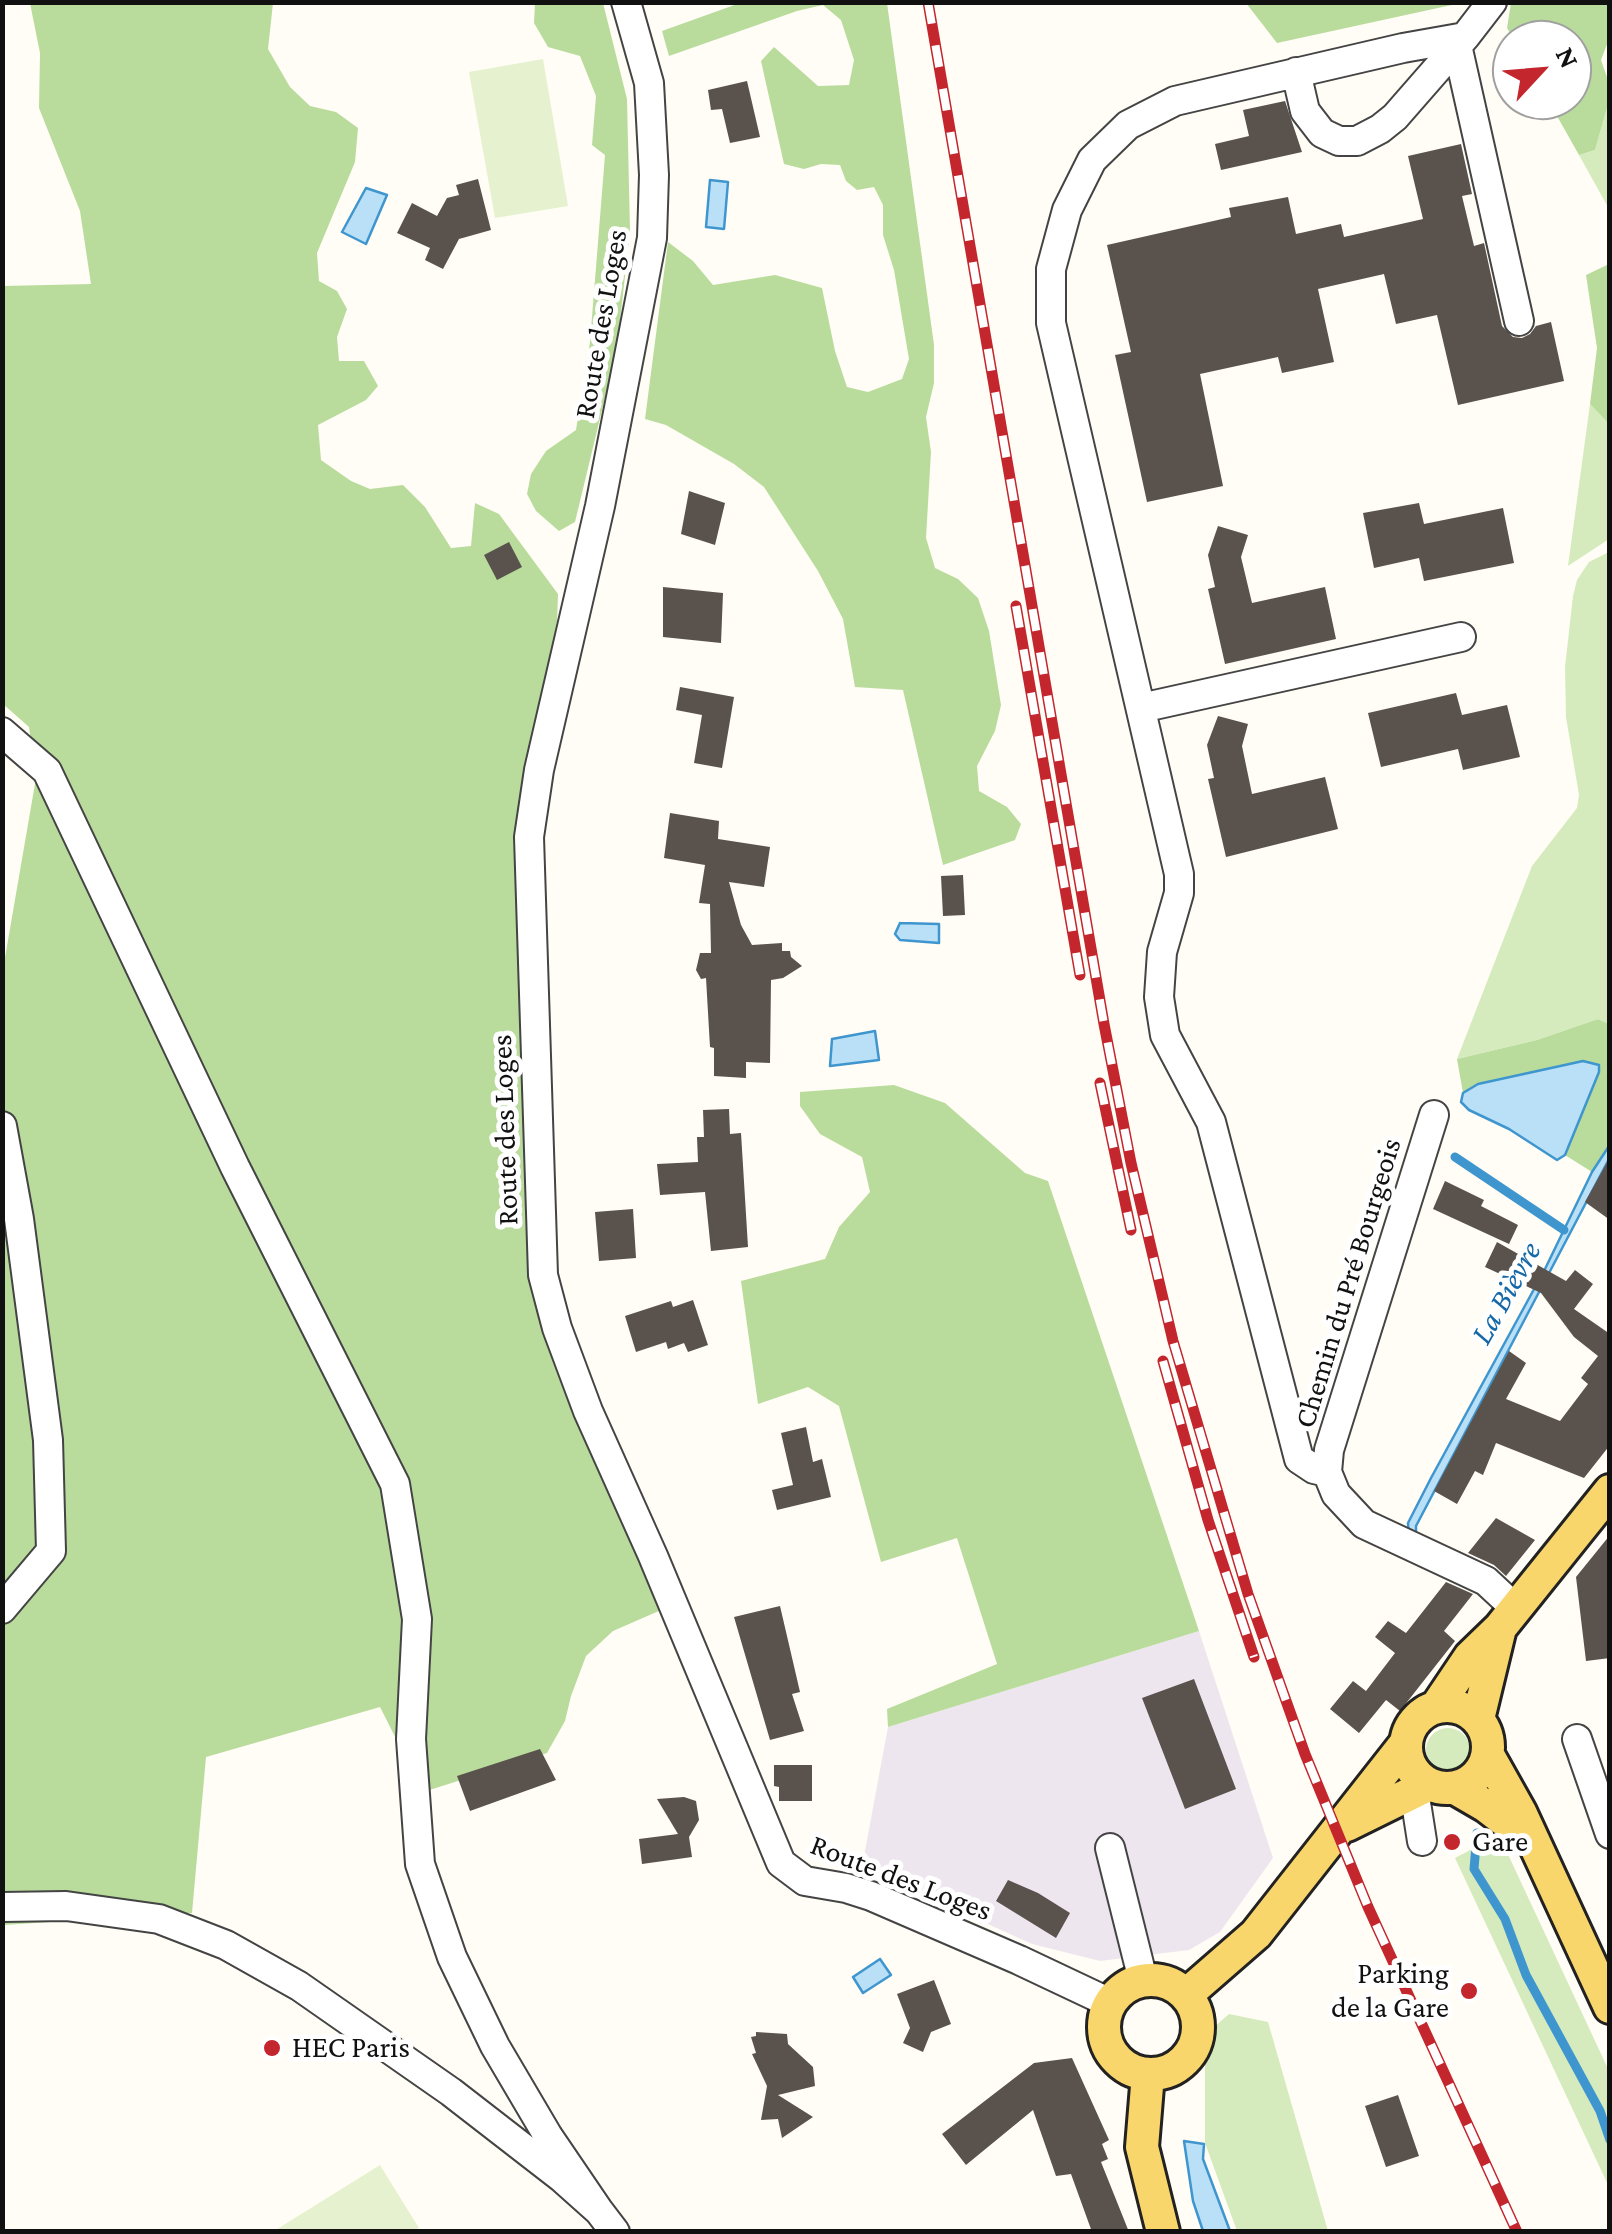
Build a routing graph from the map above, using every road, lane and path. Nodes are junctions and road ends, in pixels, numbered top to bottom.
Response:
1 (626, 2) edge
2 (1492, 2) edge
3 (1461, 41) junction
4 (1296, 72) junction
5 (1519, 321) dead end
6 (1461, 637) dead end
7 (1141, 708) junction
8 (2, 732) edge
9 (1434, 1114) dead end
10 (2, 1126) edge
11 (1327, 1472) junction
12 (1610, 1491) edge
13 (2, 1608) edge
14 (1508, 1618) junction
15 (1438, 1706) junction
16 (1478, 1719) junction
17 (1577, 1740) dead end
18 (1406, 1743) junction
19 (1488, 1756) junction
20 (1432, 1788) junction
21 (1336, 1831) junction
22 (1610, 1834) edge
23 (1422, 1840) dead end
24 (1532, 1840) junction
25 (1110, 1848) dead end
26 (2, 1907) edge
27 (1143, 1980) junction
28 (1186, 1995) junction
29 (1110, 2004) junction
30 (1610, 2008) edge
31 (1148, 2074) junction
32 (607, 2222) edge
33 (1164, 2232) edge

1 - 29 street, Route des Loges
2 - 3 street
3 - 4 street
3 - 4 street
3 - 5 street
4 - 7 street
6 - 7 street
7 - 11 street
8 - 32 street
9 - 11 street, Chemin du Pré Bourgeois
10 - 13 street
11 - 14 street, Chemin du Pré Bourgeois
12 - 14 main road
14 - 15 main road
14 - 16 main road
15 - 16 main road
15 - 18 main road
16 - 19 main road
17 - 22 street
18 - 20 main road
18 - 21 main road
19 - 20 main road
19 - 24 main road
20 - 21 main road
20 - 23 street
20 - 24 main road
21 - 28 main road
24 - 30 main road
25 - 27 street
26 - 32 street
27 - 28 main road
27 - 29 main road
28 - 31 main road
29 - 31 main road
31 - 33 main road

